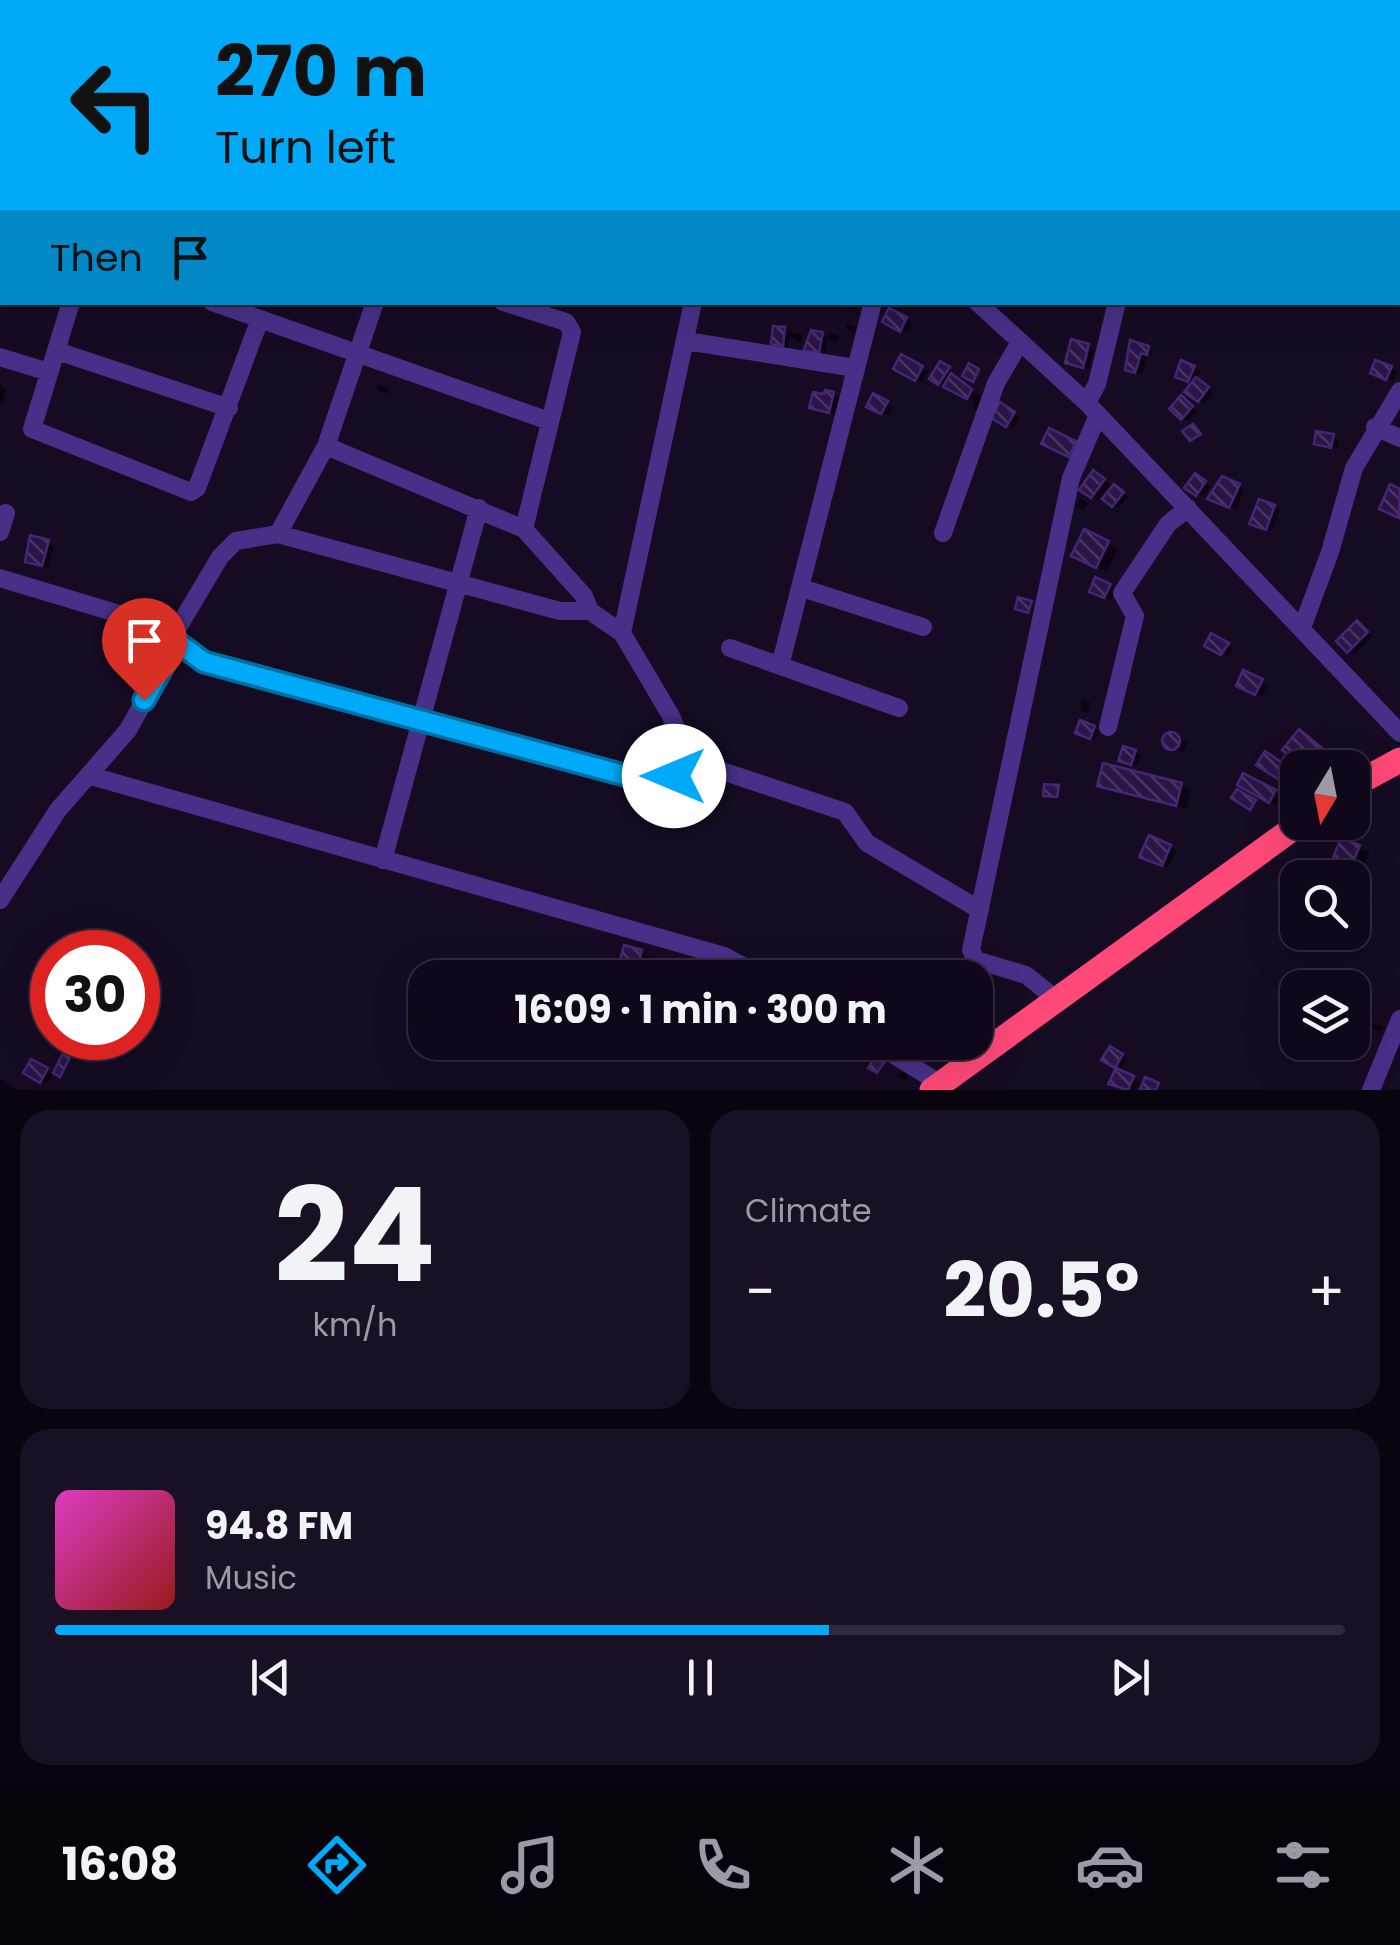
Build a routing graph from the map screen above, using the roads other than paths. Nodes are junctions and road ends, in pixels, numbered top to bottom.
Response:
1 (70, 305) edge
2 (220, 305) edge
3 (373, 305) edge
4 (512, 305) edge
5 (692, 305) edge
6 (872, 305) edge
7 (979, 305) edge
8 (1117, 305) edge
9 (260, 319) junction
10 (686, 342) junction
11 (56, 351) junction
12 (1013, 352) junction
13 (360, 353) junction
14 (0, 358) edge
15 (855, 368) junction
16 (50, 372) junction
17 (1400, 391) edge
18 (229, 408) junction
19 (1092, 409) junction
20 (549, 421) junction
21 (1375, 427) junction
22 (1400, 438) edge
23 (326, 446) junction
24 (479, 508) junction
25 (1188, 508) junction
26 (6, 513) dead end
27 (524, 528) junction
28 (0, 532) edge
29 (943, 533) dead end
30 (278, 534) junction
31 (0, 578) edge
32 (458, 586) junction
33 (802, 588) junction
34 (590, 611) junction
35 (923, 627) dead end
36 (1302, 628) junction
37 (622, 633) junction
38 (176, 637) junction
39 (730, 648) dead end
40 (780, 666) junction
41 (898, 708) dead end
42 (421, 724) junction
43 (1108, 728) dead end
44 (1400, 734) edge
45 (689, 760) junction
46 (1400, 760) edge
47 (91, 776) junction
48 (1370, 776) edge
49 (1280, 838) edge
50 (383, 860) junction
51 (0, 900) edge
52 (980, 910) junction
53 (732, 960) edge
54 (1056, 999) junction
55 (1400, 1018) edge
56 (899, 1060) edge
57 (937, 1087) edge
58 (1371, 1090) edge

1 - 11 street
2 - 9 street
3 - 13 street
4 - 20 street
5 - 10 street
6 - 15 street
7 - 12 street
8 - 19 street
9 - 13 street
9 - 18 street
10 - 15 street
10 - 37 street
11 - 16 street
11 - 18 street
12 - 19 street
12 - 29 street
13 - 20 street
13 - 23 street
14 - 16 street
15 - 33 street
16 - 18 street
17 - 21 street
19 - 25 street
19 - 52 street
20 - 27 street
21 - 22 street
21 - 36 street
23 - 24 street
23 - 30 street
24 - 27 street
24 - 32 street
25 - 36 street
25 - 43 street
26 - 28 street
27 - 34 street
30 - 32 street
30 - 38 street
31 - 38 street
32 - 34 street
32 - 42 street
33 - 35 street
33 - 40 street
34 - 37 street
36 - 44 street
37 - 45 street
38 - 42 street
38 - 47 street
39 - 40 street
40 - 41 street
42 - 45 street
42 - 50 street
45 - 52 street
46 - 48 highway
47 - 50 street
47 - 51 street
49 - 54 highway
50 - 53 street
52 - 54 street
54 - 57 highway
55 - 58 street
56 - 57 street

